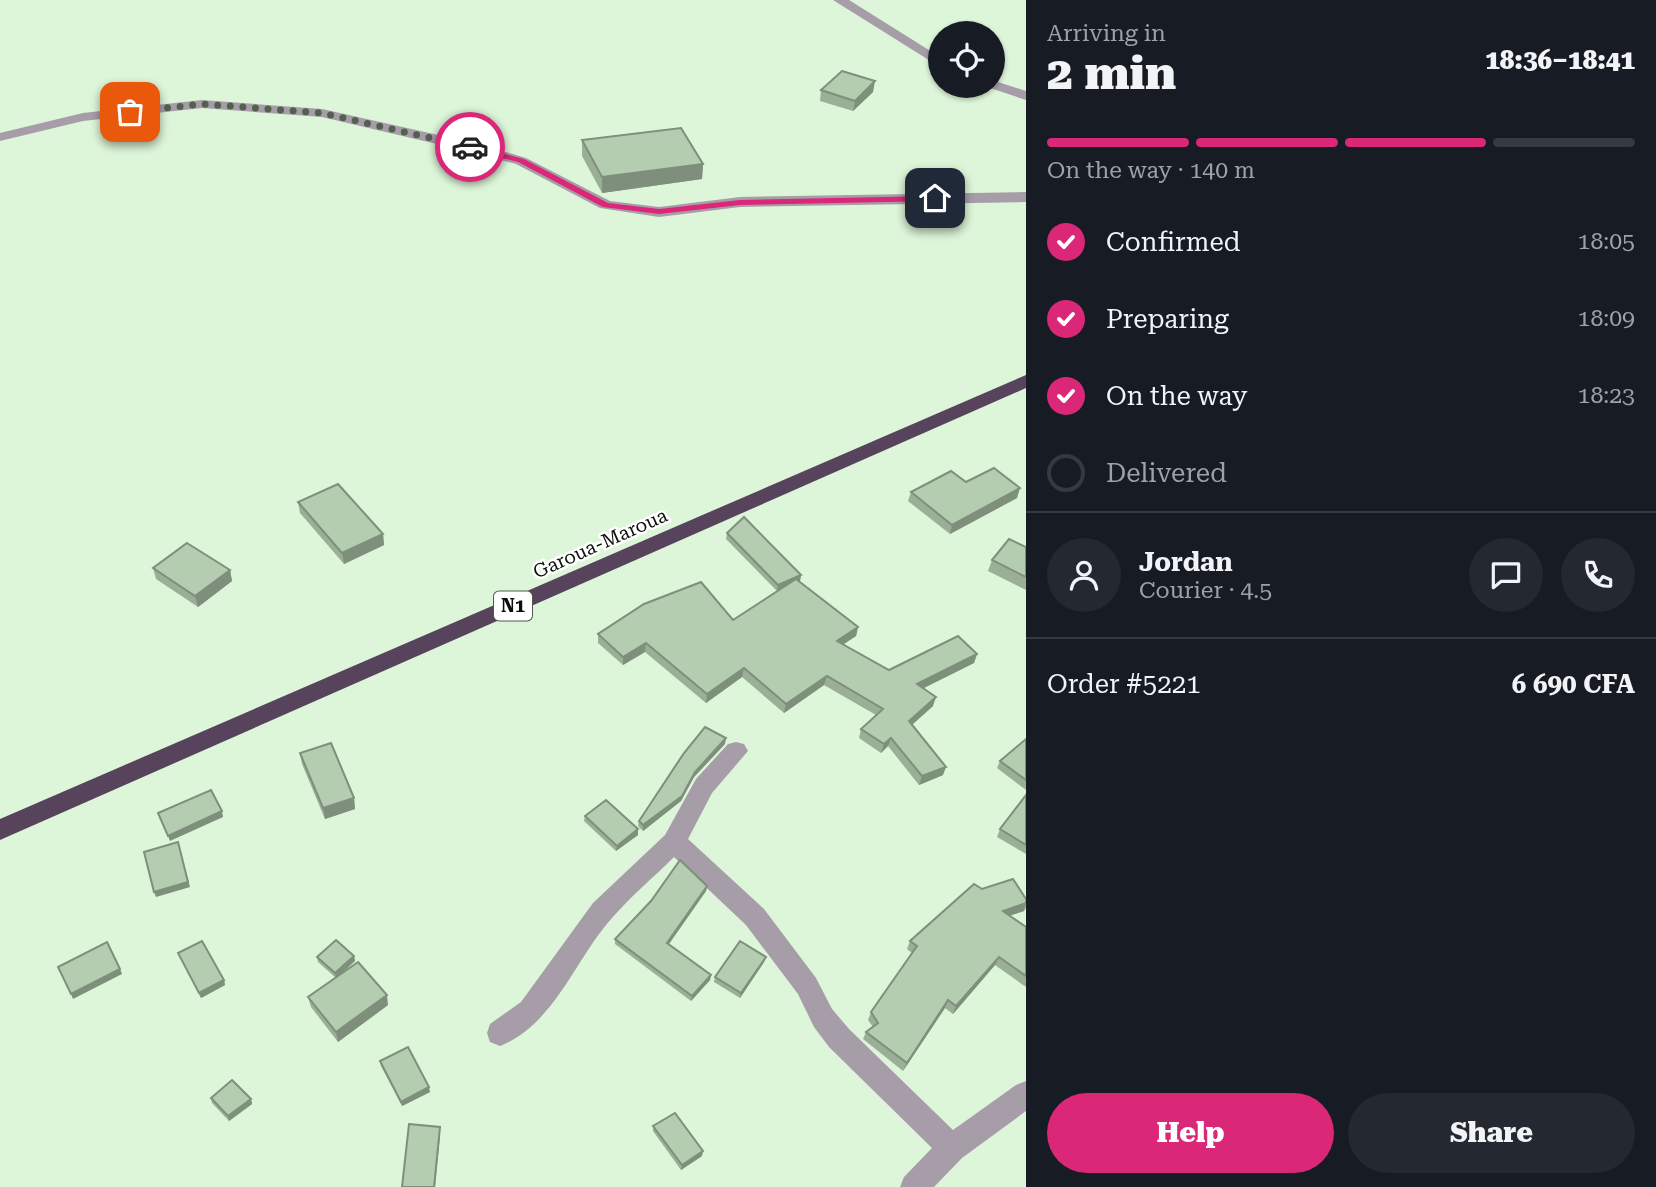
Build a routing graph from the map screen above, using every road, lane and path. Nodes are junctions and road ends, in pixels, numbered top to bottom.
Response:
1 (841, 0) edge
2 (928, 57) edge
3 (1005, 89) edge
4 (1026, 96) edge
5 (0, 137) edge
6 (1026, 197) edge
7 (1026, 381) edge
8 (736, 751) dead end
9 (0, 830) edge
10 (674, 842) junction
11 (500, 1033) dead end
12 (1026, 1094) edge
13 (952, 1148) junction
14 (914, 1187) edge

1 - 2 street
3 - 4 street
5 - 6 street
7 - 9 highway, Garoua-Maroua / N1
8 - 10 street
10 - 11 street
10 - 13 street
12 - 13 street
13 - 14 street

